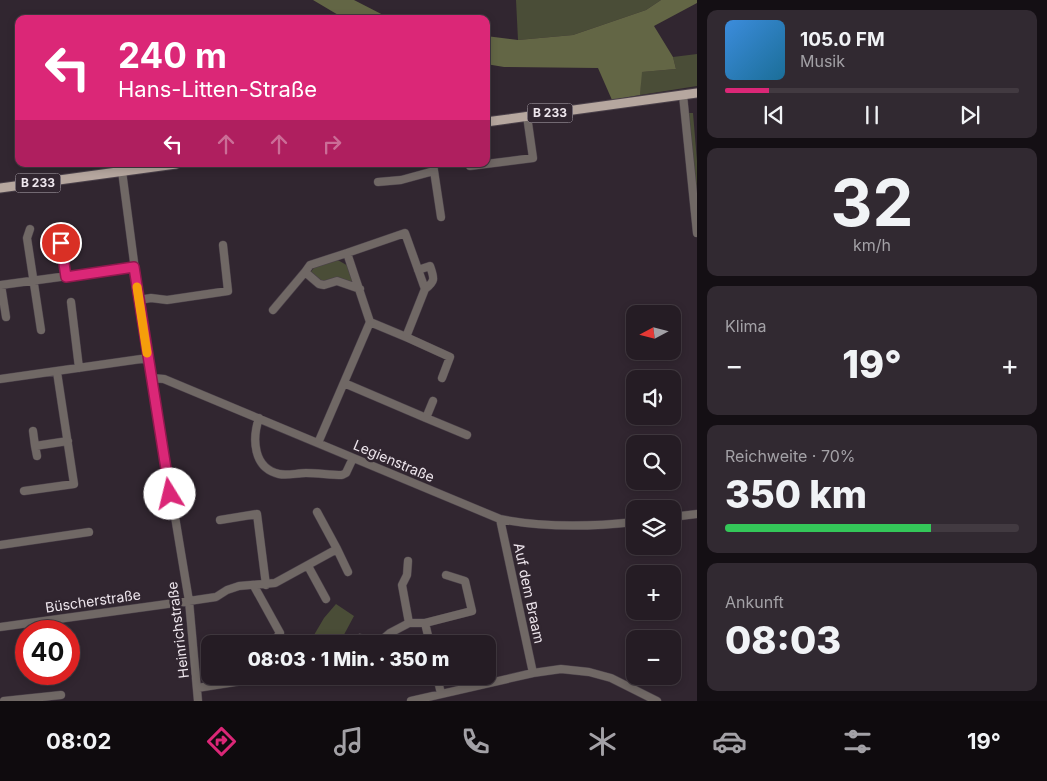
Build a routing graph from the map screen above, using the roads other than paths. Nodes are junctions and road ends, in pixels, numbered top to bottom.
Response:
1 (697, 93) edge
2 (683, 95) junction
3 (527, 116) junction
4 (490, 121) edge
5 (490, 163) edge
6 (153, 167) edge
7 (433, 167) edge
8 (122, 171) junction
9 (378, 182) dead end
10 (0, 188) edge
11 (441, 217) dead end
12 (30, 229) dead end
13 (697, 233) edge
14 (61, 243) dead end
15 (223, 245) dead end
16 (347, 252) junction
17 (134, 267) junction
18 (418, 270) junction
19 (305, 272) junction
20 (66, 277) junction
21 (1, 282) edge
22 (33, 282) junction
23 (360, 289) junction
24 (424, 289) junction
25 (139, 300) junction
26 (71, 302) dead end
27 (272, 310) dead end
28 (6, 318) dead end
29 (370, 322) junction
30 (40, 330) dead end
31 (406, 337) junction
32 (148, 358) junction
33 (79, 368) junction
34 (57, 372) junction
35 (152, 378) junction
36 (442, 378) dead end
37 (0, 379) edge
38 (344, 384) junction
39 (433, 401) dead end
40 (259, 418) junction
41 (426, 418) junction
42 (33, 431) dead end
43 (467, 435) dead end
44 (68, 441) junction
45 (318, 443) junction
46 (35, 446) junction
47 (37, 456) dead end
48 (353, 458) junction
49 (24, 491) dead end
50 (317, 512) dead end
51 (697, 514) edge
52 (681, 516) edge
53 (500, 519) junction
54 (220, 520) dead end
55 (626, 523) edge
56 (89, 532) dead end
57 (0, 545) edge
58 (336, 549) junction
59 (408, 561) dead end
60 (308, 566) junction
61 (348, 572) dead end
62 (446, 575) dead end
63 (266, 585) junction
64 (254, 586) junction
65 (326, 599) dead end
66 (189, 601) junction
67 (409, 623) junction
68 (425, 623) junction
69 (0, 626) edge
70 (278, 635) edge
71 (388, 635) edge
72 (428, 635) edge
73 (533, 673) junction
74 (209, 685) edge
75 (439, 685) edge
76 (472, 687) joint
77 (197, 688) junction
78 (441, 694) junction
79 (61, 695) dead end
80 (4, 701) edge
81 (198, 701) edge
82 (411, 701) edge
83 (657, 701) edge

1 - 2 main road, B 233
2 - 3 main road, B 233
2 - 13 street
3 - 4 main road, B 233
3 - 5 street
6 - 8 main road, B 233
7 - 9 street
7 - 11 street
8 - 10 main road, B 233
8 - 17 street, Heinrichstraße
12 - 22 street
14 - 20 street
15 - 25 street
16 - 18 street
16 - 19 street
16 - 23 street
17 - 20 street
17 - 25 street, Heinrichstraße
18 - 24 street
18 - 24 street
19 - 23 street
19 - 27 street
20 - 22 street
21 - 22 street
21 - 28 street
22 - 30 street
23 - 29 street
24 - 31 street
25 - 32 street, Heinrichstraße
26 - 33 street
29 - 31 street
29 - 38 street
31 - 36 street
32 - 33 street
32 - 35 street, Heinrichstraße
33 - 34 street
34 - 37 street
34 - 44 street
35 - 40 street, Legienstraße
35 - 66 street, Heinrichstraße
38 - 41 street
38 - 45 street
39 - 41 street
40 - 45 street, Legienstraße
40 - 48 street
41 - 43 street
42 - 46 street
44 - 46 street
44 - 49 street
45 - 48 street, Legienstraße
46 - 47 street
48 - 53 street, Legienstraße
50 - 58 street
51 - 52 street
53 - 55 street, Legienstraße
53 - 73 street, Auf dem Braam
54 - 63 street
56 - 57 street
58 - 60 street, Büscherstraße
58 - 61 street
59 - 67 street
60 - 63 street, Büscherstraße
60 - 65 street
62 - 68 street
63 - 64 street, Büscherstraße
64 - 66 street, Büscherstraße
64 - 70 street
66 - 69 street, Büscherstraße
66 - 77 street, Heinrichstraße
67 - 68 street
67 - 71 street
68 - 72 street
73 - 76 street
73 - 83 street
74 - 77 street
75 - 78 street
76 - 78 street
77 - 81 street, Heinrichstraße
78 - 82 street
79 - 80 street

